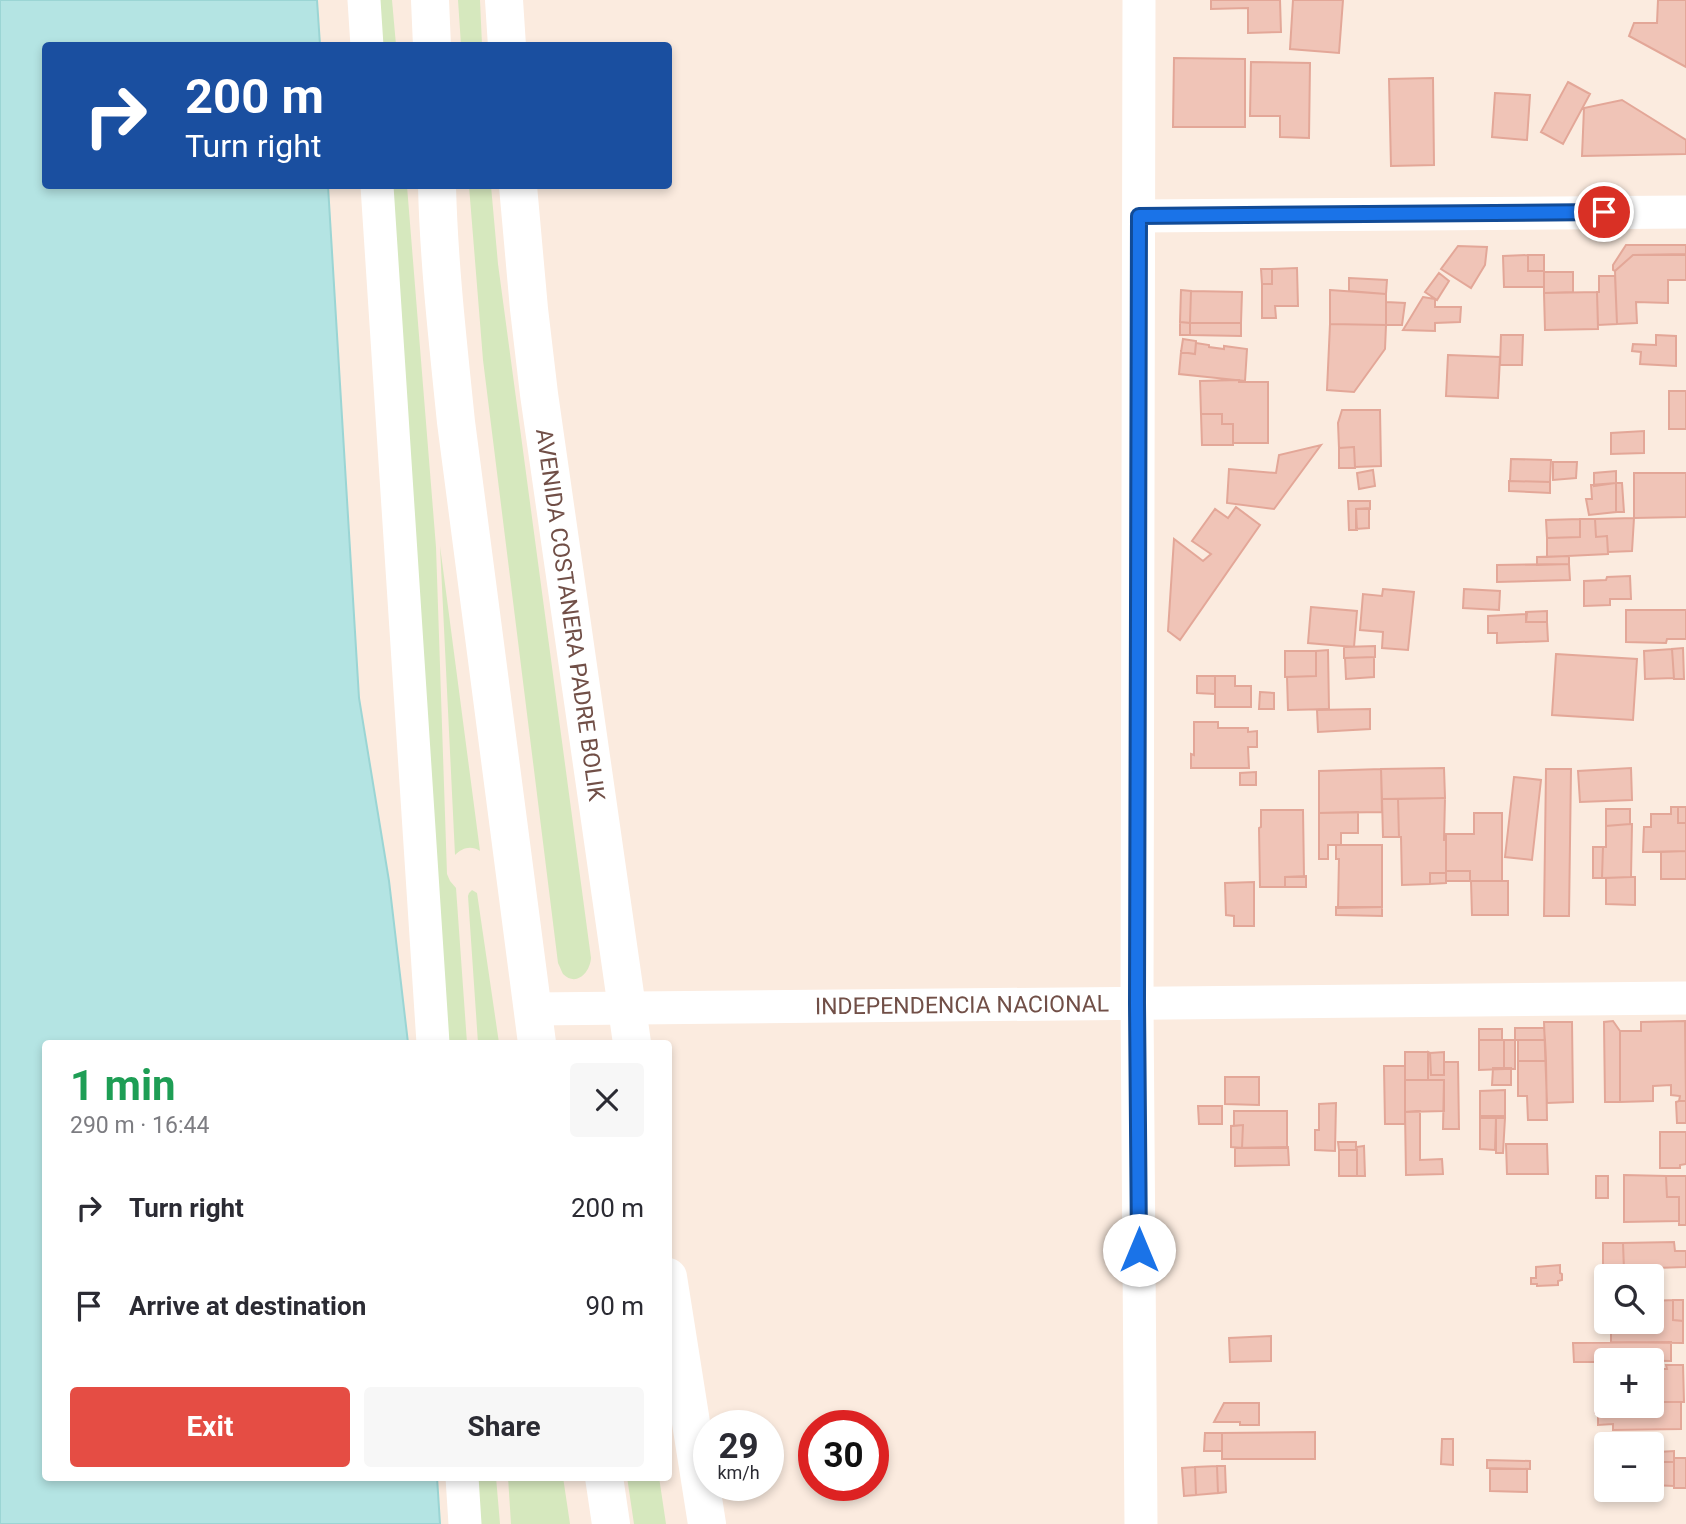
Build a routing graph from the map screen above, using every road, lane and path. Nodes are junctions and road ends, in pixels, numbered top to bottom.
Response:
1 (364, 0) edge
2 (430, 0) edge
3 (504, 0) edge
4 (1139, 0) edge
5 (367, 42) edge
6 (432, 42) edge
7 (507, 42) edge
8 (377, 189) edge
9 (437, 189) edge
10 (518, 189) edge
11 (1686, 212) edge
12 (1139, 216) junction
13 (1686, 998) edge
14 (1137, 1003) junction
15 (534, 1026) edge
16 (630, 1026) edge
17 (433, 1040) edge
18 (672, 1302) edge
19 (461, 1481) edge
20 (605, 1481) edge
21 (465, 1524) edge
22 (611, 1524) edge
23 (707, 1524) edge
24 (1141, 1524) edge

1 - 5 street
2 - 6 street
3 - 7 street
4 - 12 street
8 - 17 street
9 - 15 street
10 - 16 street, AVENIDA COSTANERA PADRE BOLIK
11 - 12 street
12 - 14 street
13 - 14 street, INDEPENDENCIA NACIONAL
14 - 16 street, INDEPENDENCIA NACIONAL
14 - 24 street
15 - 16 street, INDEPENDENCIA NACIONAL
18 - 23 street
19 - 21 street
20 - 22 street

